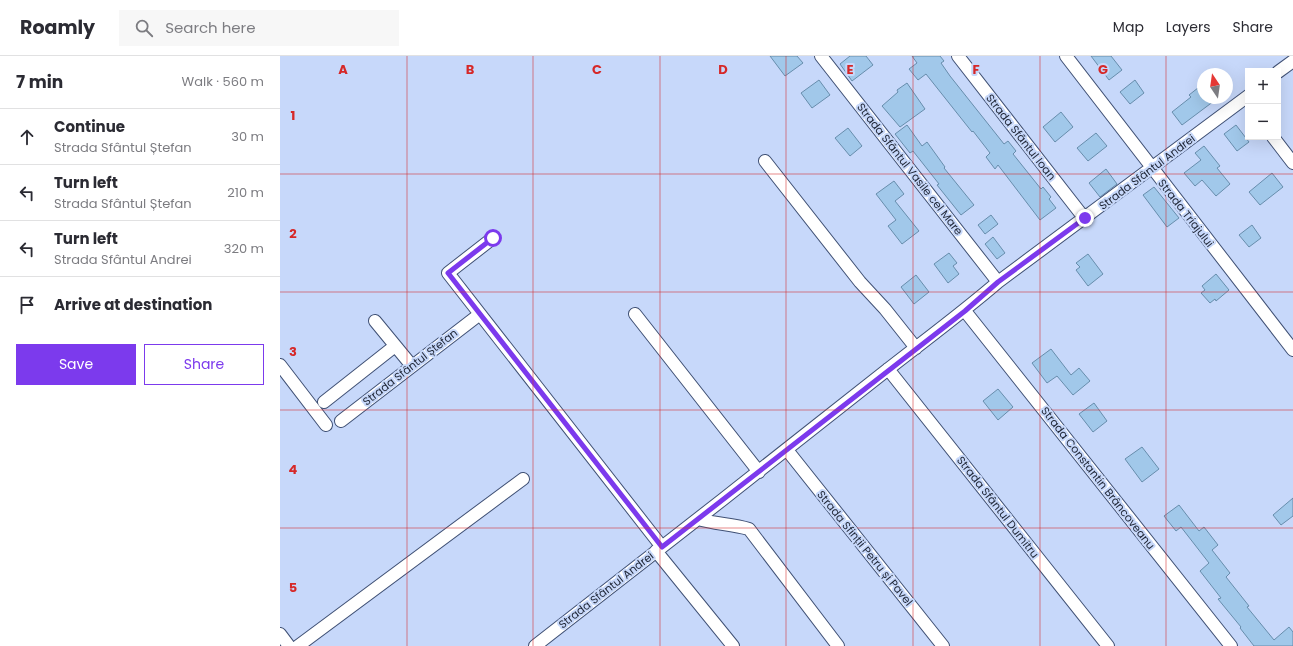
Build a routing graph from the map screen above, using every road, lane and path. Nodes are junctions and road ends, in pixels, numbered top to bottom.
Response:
1 (821, 56) edge
2 (958, 56) edge
3 (1066, 56) edge
4 (1293, 61) edge
5 (1281, 70) edge
6 (1245, 102) edge
7 (1275, 140) edge
8 (765, 161) dead end
9 (1293, 163) edge
10 (1152, 168) junction
11 (1085, 218) junction
12 (493, 238) dead end
13 (998, 282) junction
14 (965, 311) junction
15 (480, 314) junction
16 (635, 314) dead end
17 (375, 321) dead end
18 (395, 346) junction
19 (916, 348) junction
20 (1293, 350) edge
21 (280, 365) edge
22 (412, 366) junction
23 (888, 369) junction
24 (324, 402) dead end
25 (341, 421) dead end
26 (326, 425) dead end
27 (787, 450) junction
28 (759, 472) junction
29 (523, 479) dead end
30 (698, 519) junction
31 (659, 549) junction
32 (280, 634) edge
33 (289, 646) edge
34 (298, 646) edge
35 (535, 646) edge
36 (734, 646) edge
37 (838, 646) edge
38 (943, 646) edge
39 (1108, 646) edge
40 (1231, 646) edge

1 - 13 street, Strada Sfântul Vasile cel Mare
2 - 11 street, Strada Sfântul Ioan
3 - 10 street, Strada Triajului
4 - 5 street
6 - 10 street, Strada Sfântul Andrei
7 - 9 street
8 - 19 street
10 - 11 street, Strada Sfântul Andrei
10 - 20 street, Strada Triajului
11 - 13 street, Strada Sfântul Andrei
12 - 15 street
13 - 14 street, Strada Sfântul Andrei
14 - 19 street, Strada Sfântul Andrei
14 - 40 street, Strada Constantin Brâncoveanu
15 - 22 street, Strada Sfântul Ștefan
15 - 31 street
16 - 28 street
17 - 18 street
18 - 22 street
18 - 24 street
19 - 23 street, Strada Sfântul Andrei
21 - 26 street
22 - 25 street, Strada Sfântul Ștefan
23 - 27 street, Strada Sfântul Andrei
23 - 39 street, Strada Sfântul Dumitru
27 - 28 street, Strada Sfântul Andrei
27 - 38 street, Strada Sfinții Petru și Pavel
28 - 30 street, Strada Sfântul Andrei
29 - 34 street
30 - 31 street, Strada Sfântul Andrei
30 - 37 street
31 - 35 street, Strada Sfântul Andrei
31 - 36 street
32 - 33 street

